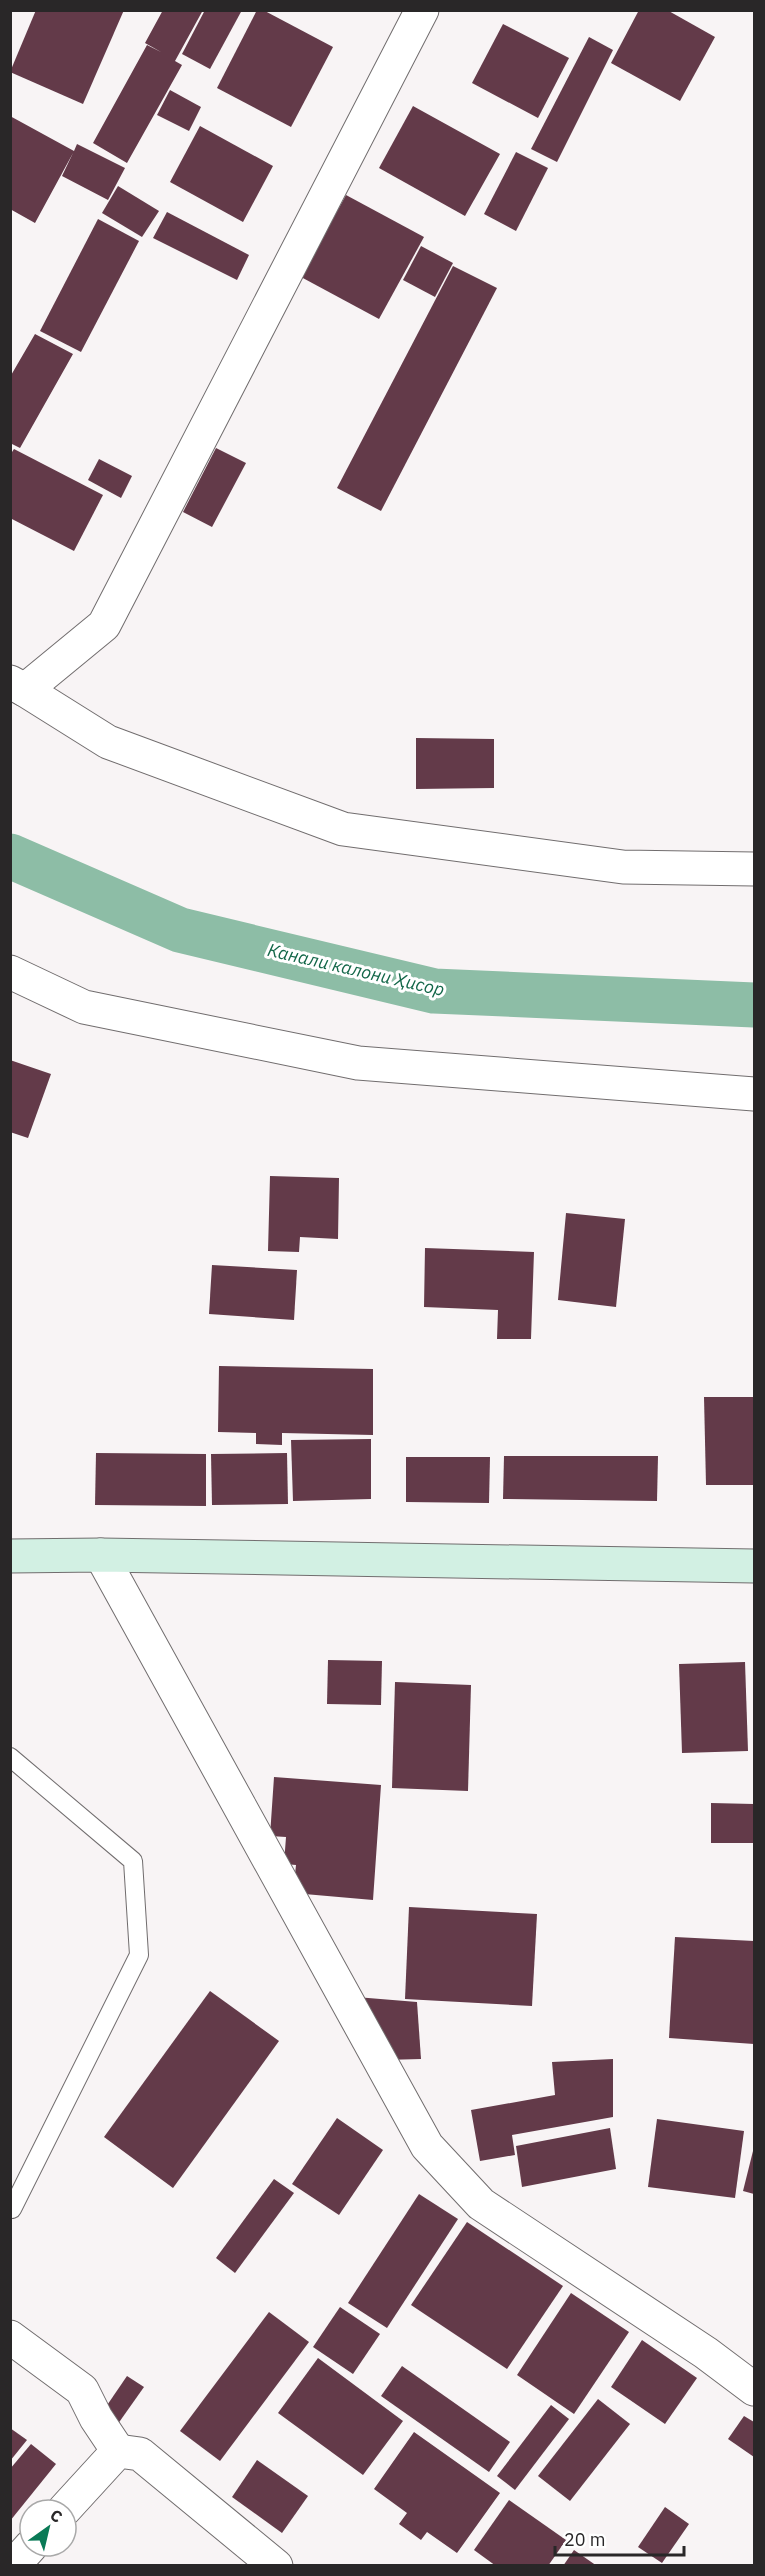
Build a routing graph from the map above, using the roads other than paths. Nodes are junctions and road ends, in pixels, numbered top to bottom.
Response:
1 (422, 10) edge
2 (18, 686) edge
3 (754, 869) edge
4 (10, 972) edge
5 (754, 1094) edge
6 (101, 1555) junction
7 (10, 1556) edge
8 (754, 1566) edge
9 (10, 1757) edge
10 (12, 2209) dead end
11 (10, 2337) edge
12 (754, 2389) edge
13 (118, 2451) junction
14 (75, 2498) edge
15 (276, 2565) edge

1 - 2 street
2 - 3 street
4 - 5 street
6 - 7 main road
6 - 8 main road
6 - 12 street
9 - 10 lane
11 - 13 street
13 - 14 street
13 - 15 street

